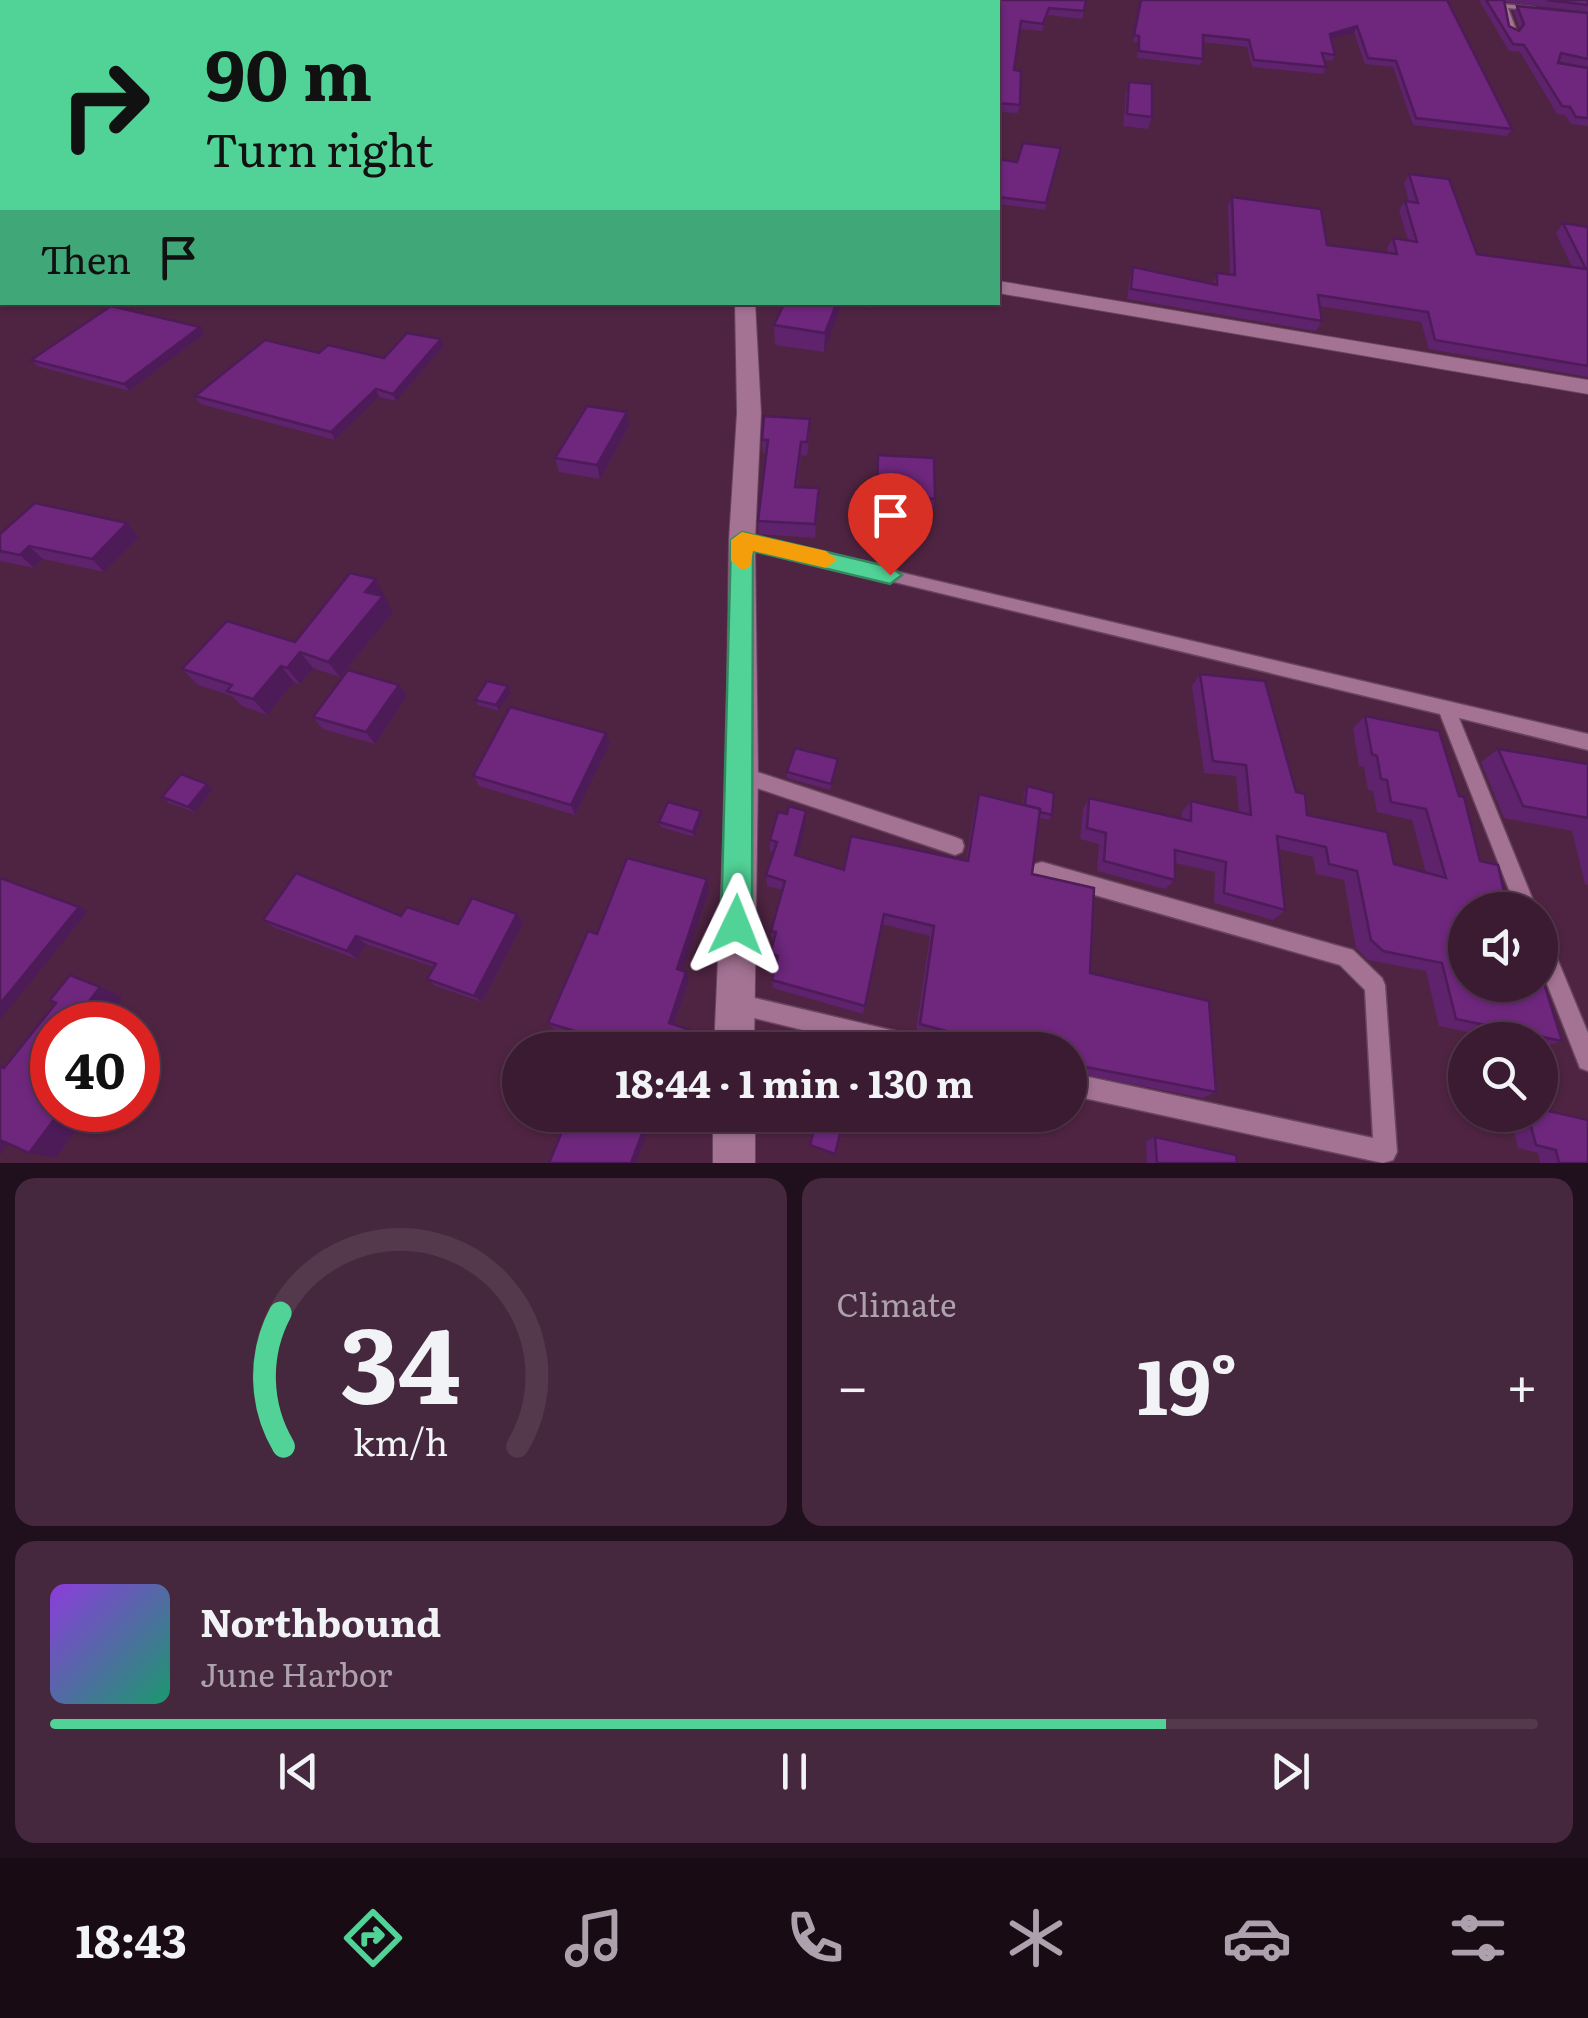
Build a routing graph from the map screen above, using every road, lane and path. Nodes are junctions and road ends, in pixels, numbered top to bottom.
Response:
1 (1537, 9) edge
2 (1513, 32) edge
3 (1000, 287) edge
4 (745, 305) edge
5 (1588, 388) edge
6 (742, 540) junction
7 (1446, 708) junction
8 (1588, 742) edge
9 (742, 774) junction
10 (955, 846) dead end
11 (1042, 871) dead end
12 (1521, 892) edge
13 (1558, 986) edge
14 (734, 1003) junction
15 (734, 1032) edge
16 (854, 1032) edge
17 (1588, 1060) edge
18 (1087, 1088) edge
19 (734, 1132) edge
20 (734, 1163) edge

1 - 2 lane
3 - 5 street
4 - 6 street
6 - 7 lane
6 - 9 street
7 - 8 lane
7 - 12 lane
9 - 10 lane
9 - 14 street
11 - 18 lane
13 - 17 lane
14 - 15 street
14 - 16 lane
19 - 20 street

